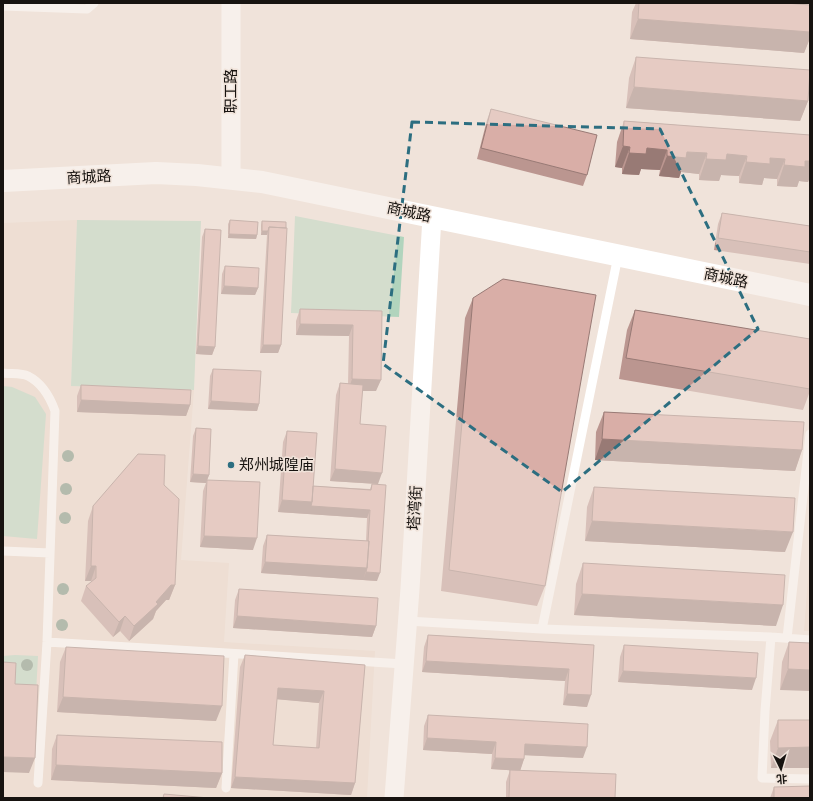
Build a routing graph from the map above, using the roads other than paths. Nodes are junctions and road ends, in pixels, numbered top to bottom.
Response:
1 (94, 3) edge
2 (231, 3) edge
3 (3, 6) edge
4 (231, 179) junction
5 (3, 181) edge
6 (432, 217) junction
7 (618, 256) junction
8 (810, 296) edge
9 (3, 373) edge
10 (810, 434) edge
11 (3, 551) edge
12 (50, 553) junction
13 (408, 621) junction
14 (542, 629) junction
15 (771, 637) junction
16 (787, 638) junction
17 (810, 640) edge
18 (47, 642) junction
19 (234, 654) junction
20 (404, 664) junction
21 (810, 778) edge
22 (38, 783) dead end
23 (226, 788) dead end
24 (394, 798) edge

1 - 3 lane
2 - 4 street, 职工路
4 - 5 street, 商城路
4 - 6 street, 商城路
6 - 7 street, 商城路
6 - 13 street, 塔湾街
7 - 8 street, 商城路
7 - 14 lane
9 - 12 lane
10 - 16 lane
11 - 12 lane
12 - 18 lane
13 - 14 lane
13 - 20 street, 塔湾街
14 - 15 lane
15 - 16 lane
15 - 21 lane
16 - 17 lane
18 - 19 lane
18 - 22 lane
19 - 20 lane
19 - 23 lane
20 - 24 street, 塔湾街

